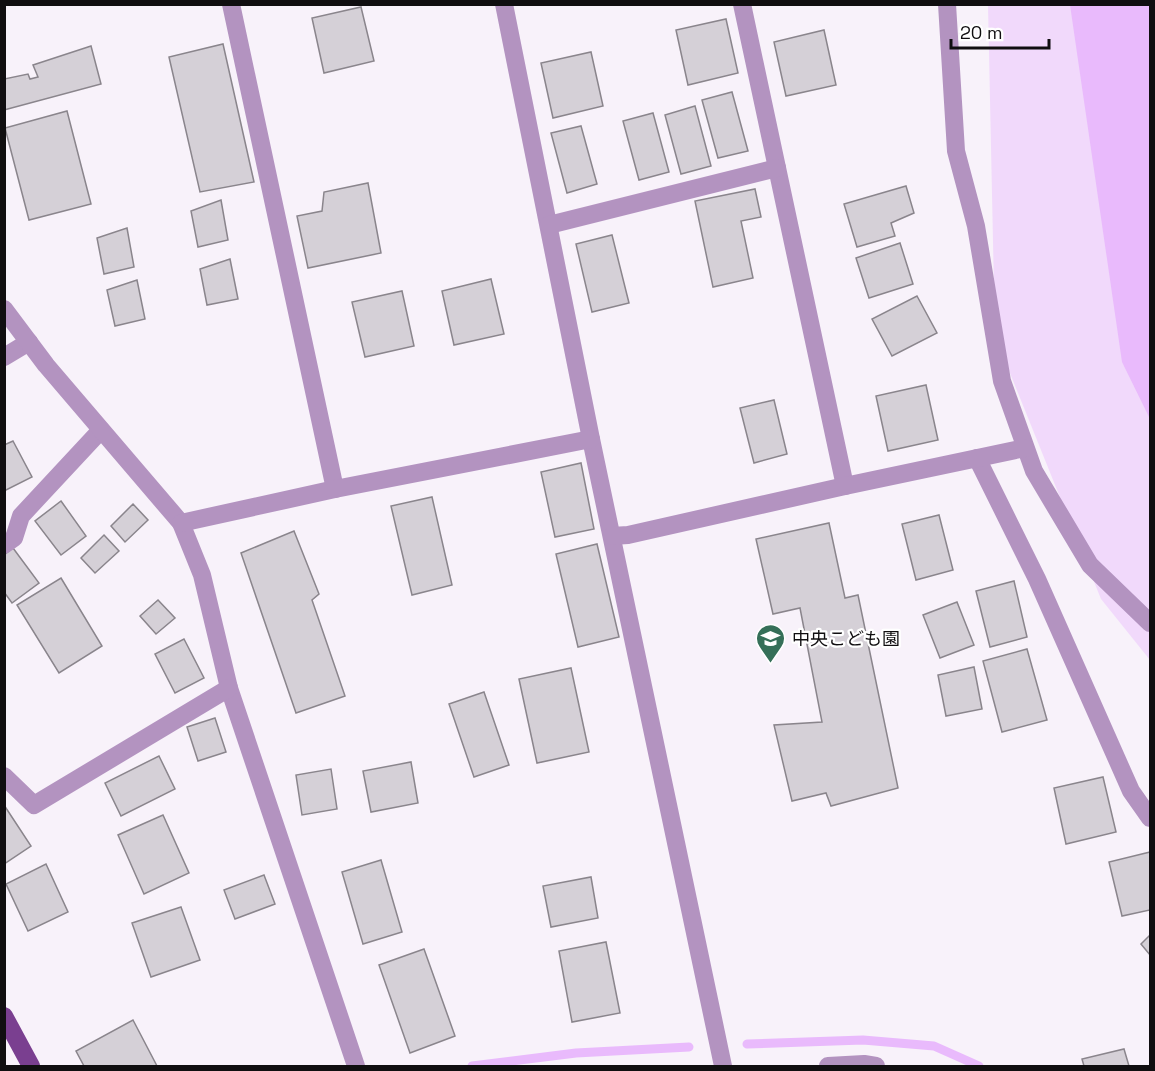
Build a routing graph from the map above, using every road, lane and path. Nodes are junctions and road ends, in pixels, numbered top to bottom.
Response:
1 (231, 4) edge
2 (504, 4) edge
3 (742, 4) edge
4 (947, 4) edge
5 (777, 168) junction
6 (549, 225) junction
7 (4, 309) edge
8 (28, 342) junction
9 (4, 357) edge
10 (101, 429) junction
11 (591, 439) junction
12 (1025, 448) junction
13 (977, 458) junction
14 (845, 486) junction
15 (335, 489) junction
16 (181, 523) junction
17 (612, 536) junction
18 (4, 545) edge
19 (1150, 622) edge
20 (229, 688) junction
21 (4, 776) edge
22 (1150, 818) edge
23 (4, 1016) edge
24 (11, 1042) edge
25 (31, 1066) edge
26 (356, 1066) edge
27 (723, 1066) edge
28 (828, 1066) edge
29 (876, 1066) edge

1 - 15 street
2 - 6 street
3 - 5 street
4 - 12 street
5 - 6 street
5 - 14 street
6 - 11 street
7 - 8 street
8 - 9 street
8 - 10 street
10 - 16 street
10 - 18 street
11 - 15 street
11 - 17 street
12 - 13 street
12 - 19 street
13 - 14 street
13 - 22 street
14 - 17 street
15 - 16 street
16 - 20 street
17 - 27 street
20 - 21 street
20 - 26 street
23 - 24 main road
24 - 25 main road
28 - 29 street

